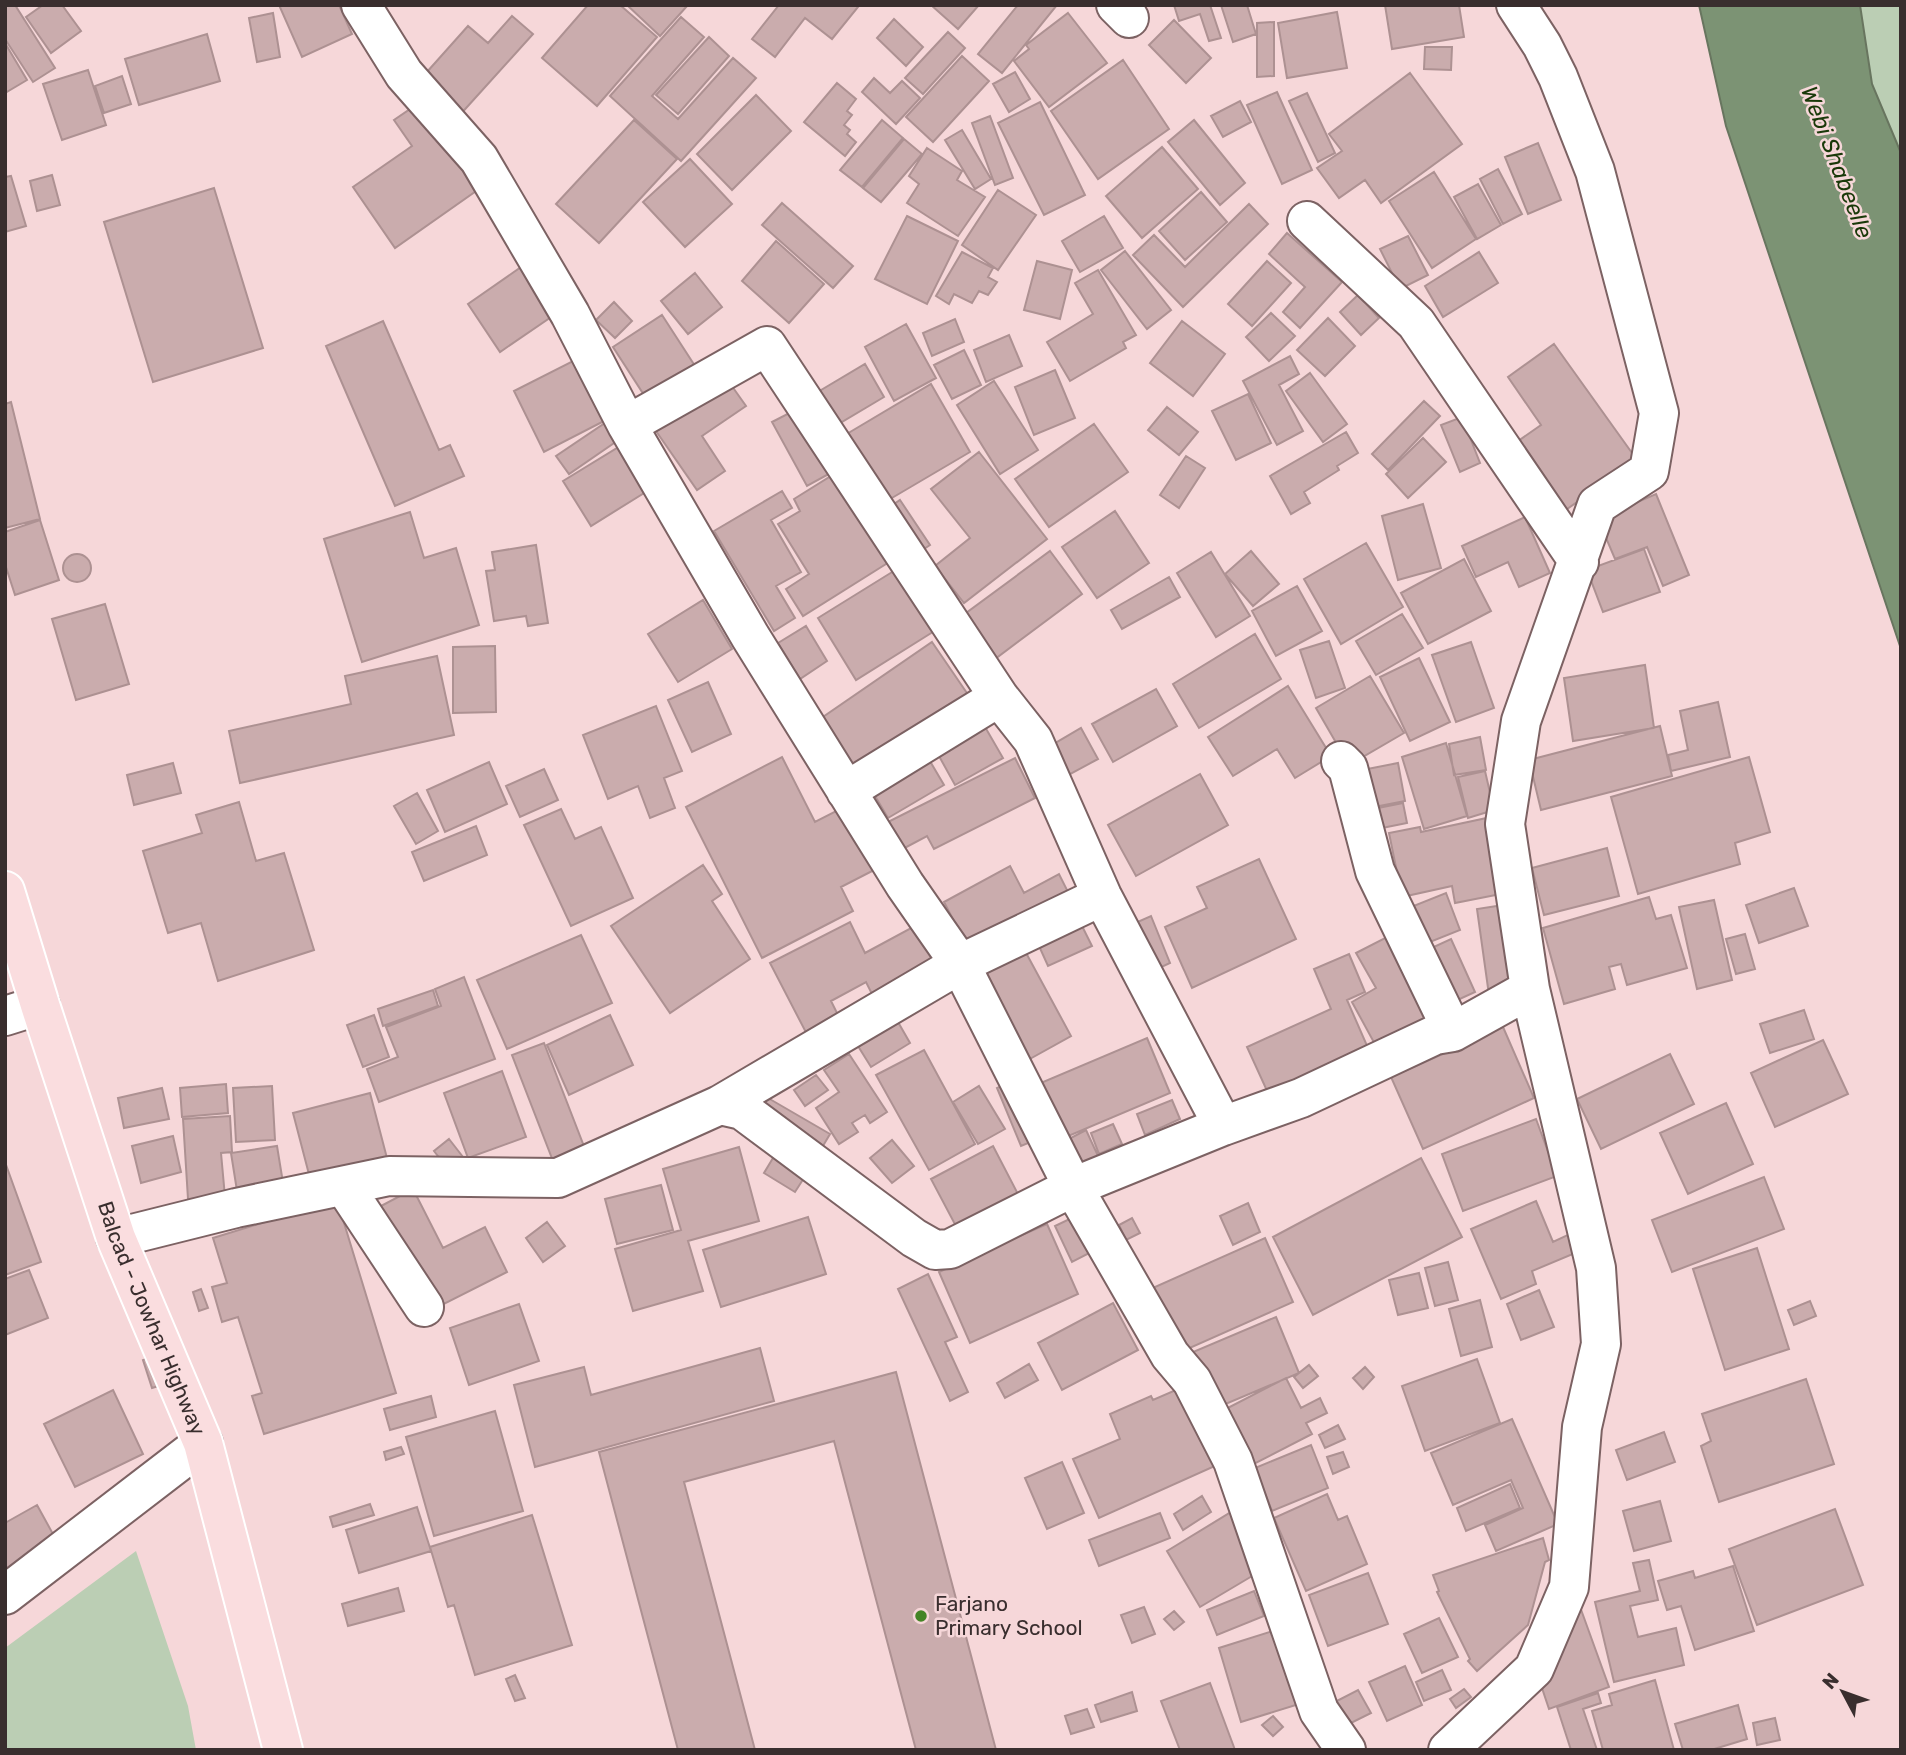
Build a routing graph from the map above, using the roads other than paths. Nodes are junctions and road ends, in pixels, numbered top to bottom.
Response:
1 (361, 5) edge
2 (1516, 5) edge
3 (1544, 5) edge
4 (1542, 45) junction
5 (1307, 222) dead end
6 (627, 425) junction
7 (1579, 562) junction
8 (999, 696) junction
9 (1341, 761) dead end
10 (846, 791) junction
11 (5, 891) edge
12 (1102, 896) junction
13 (960, 964) junction
14 (1530, 989) junction
15 (22, 1010) edge
16 (1453, 1032) junction
17 (720, 1105) junction
18 (1223, 1126) junction
19 (344, 1186) junction
20 (1073, 1187) junction
21 (116, 1238) junction
22 (424, 1307) dead end
23 (203, 1443) junction
24 (5, 1595) edge
25 (284, 1750) edge
26 (1346, 1750) edge
27 (1448, 1750) edge

1 - 6 street
2 - 4 street
3 - 4 street
4 - 7 street
5 - 7 street
6 - 8 street
6 - 10 street
7 - 14 street
8 - 10 street
8 - 12 street
9 - 16 street
10 - 13 street
11 - 15 main road, Balcad - Jowhar Highway
12 - 13 street
12 - 18 street
13 - 17 street
13 - 20 street
14 - 16 street
14 - 27 street
15 - 21 main road, Balcad - Jowhar Highway
16 - 18 street
17 - 19 street
17 - 20 street
18 - 20 street
19 - 21 street
19 - 22 street
20 - 26 street
21 - 23 main road, Balcad - Jowhar Highway
23 - 24 street
23 - 25 main road, Balcad - Jowhar Highway

